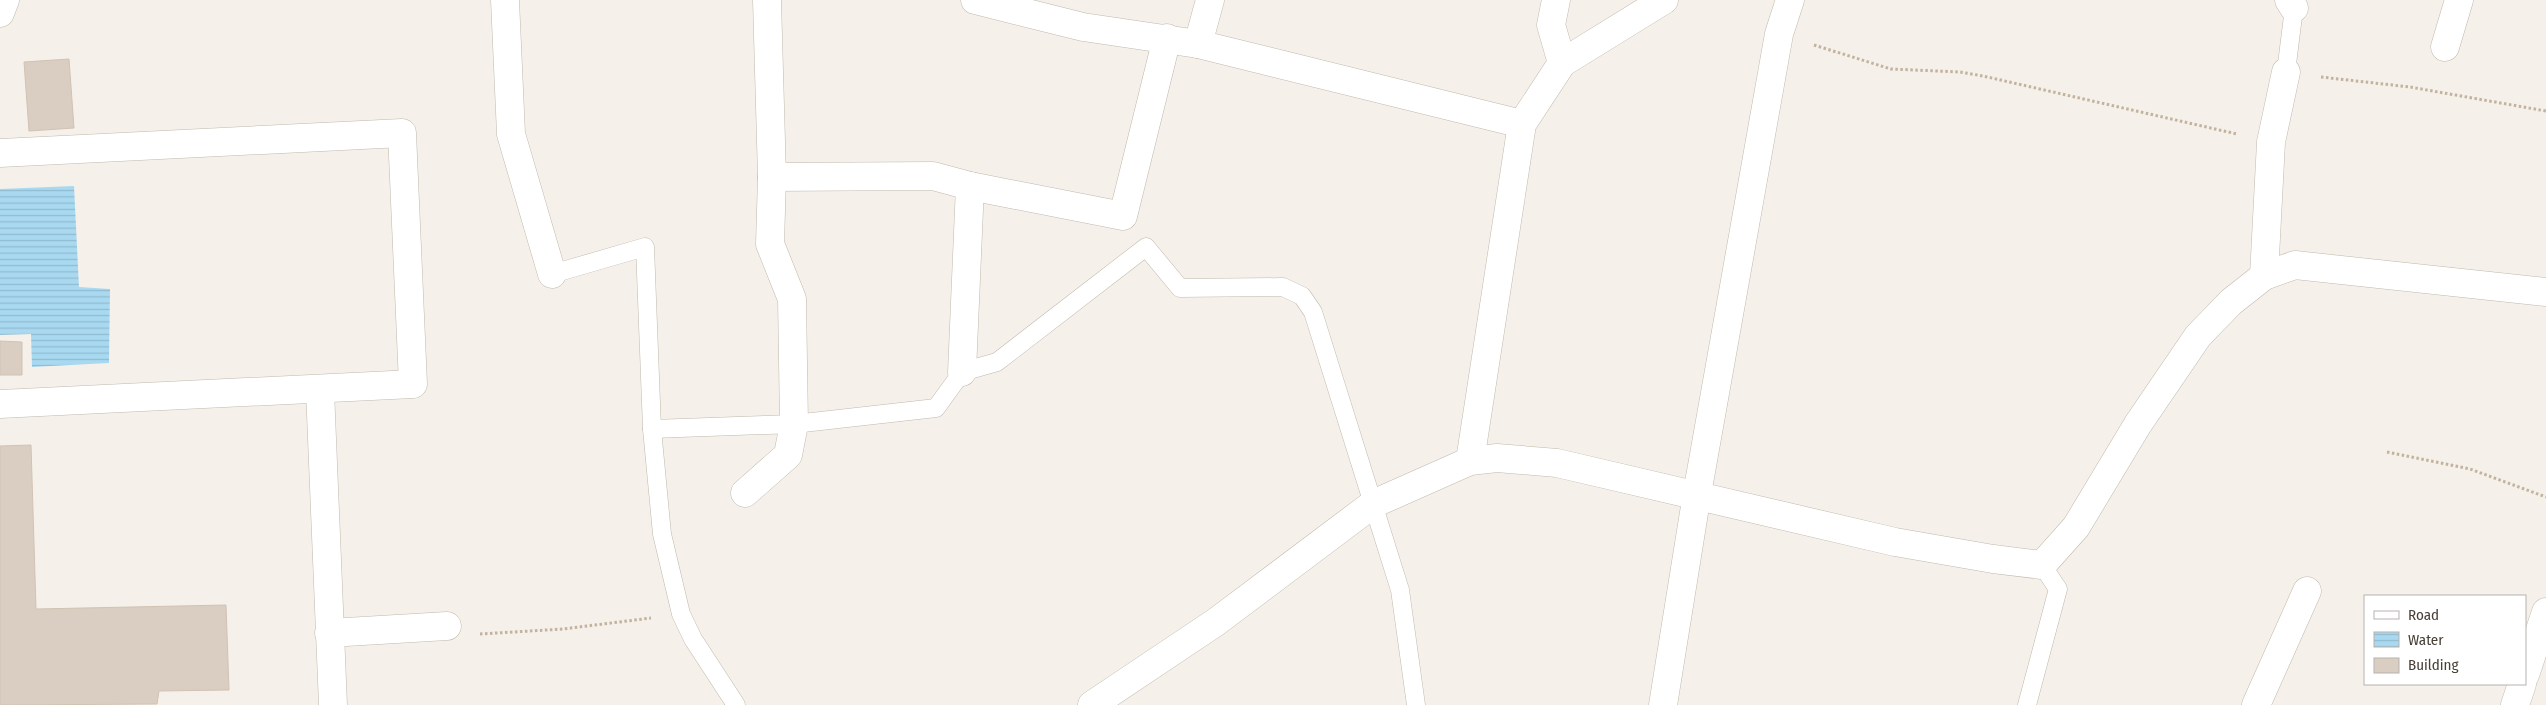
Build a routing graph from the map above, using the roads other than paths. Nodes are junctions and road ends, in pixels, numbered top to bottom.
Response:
1 (5, 0) edge
2 (506, 0) edge
3 (767, 0) edge
4 (975, 0) edge
5 (1210, 0) edge
6 (1556, 0) edge
7 (1664, 0) edge
8 (1790, 0) edge
9 (2459, 0) edge
10 (2291, 4) edge
11 (0, 13) edge
12 (1167, 38) junction
13 (1198, 44) junction
14 (2445, 47) dead end
15 (1562, 63) junction
16 (2286, 72) joint
17 (1522, 124) junction
18 (0, 153) edge
19 (772, 177) junction
20 (970, 186) junction
21 (552, 274) joint
22 (2264, 276) junction
23 (2546, 292) edge
24 (962, 372) junction
25 (320, 390) junction
26 (0, 404) edge
27 (794, 424) junction
28 (652, 430) junction
29 (1470, 461) junction
30 (746, 493) dead end
31 (1697, 494) junction
32 (1373, 504) junction
33 (2042, 565) junction
34 (2307, 591) dead end
35 (2546, 612) edge
36 (447, 626) road end
37 (330, 633) junction
38 (2526, 672) edge
39 (2522, 685) edge
40 (333, 705) edge
41 (736, 705) edge
42 (1092, 705) edge
43 (1416, 705) edge
44 (1663, 705) edge
45 (2027, 705) edge
46 (2256, 705) edge
47 (2515, 705) edge

1 - 11 street
2 - 21 street
3 - 19 street
4 - 12 street
5 - 13 street
6 - 15 street
7 - 15 street
8 - 31 street
9 - 14 street
10 - 16 lane
12 - 13 street
12 - 20 street
13 - 17 street
15 - 17 street
16 - 22 street
17 - 29 street
18 - 25 street
19 - 20 street
19 - 27 street
20 - 24 street
21 - 28 lane
22 - 23 street
22 - 33 street
24 - 27 lane
24 - 32 lane
25 - 26 street
25 - 37 street
27 - 28 lane
27 - 30 street
28 - 41 lane
29 - 31 street
29 - 32 street
31 - 33 street
31 - 44 street
32 - 42 street
32 - 43 lane
33 - 45 lane
34 - 46 street
35 - 38 street
36 - 37 street
37 - 40 street
39 - 47 street

